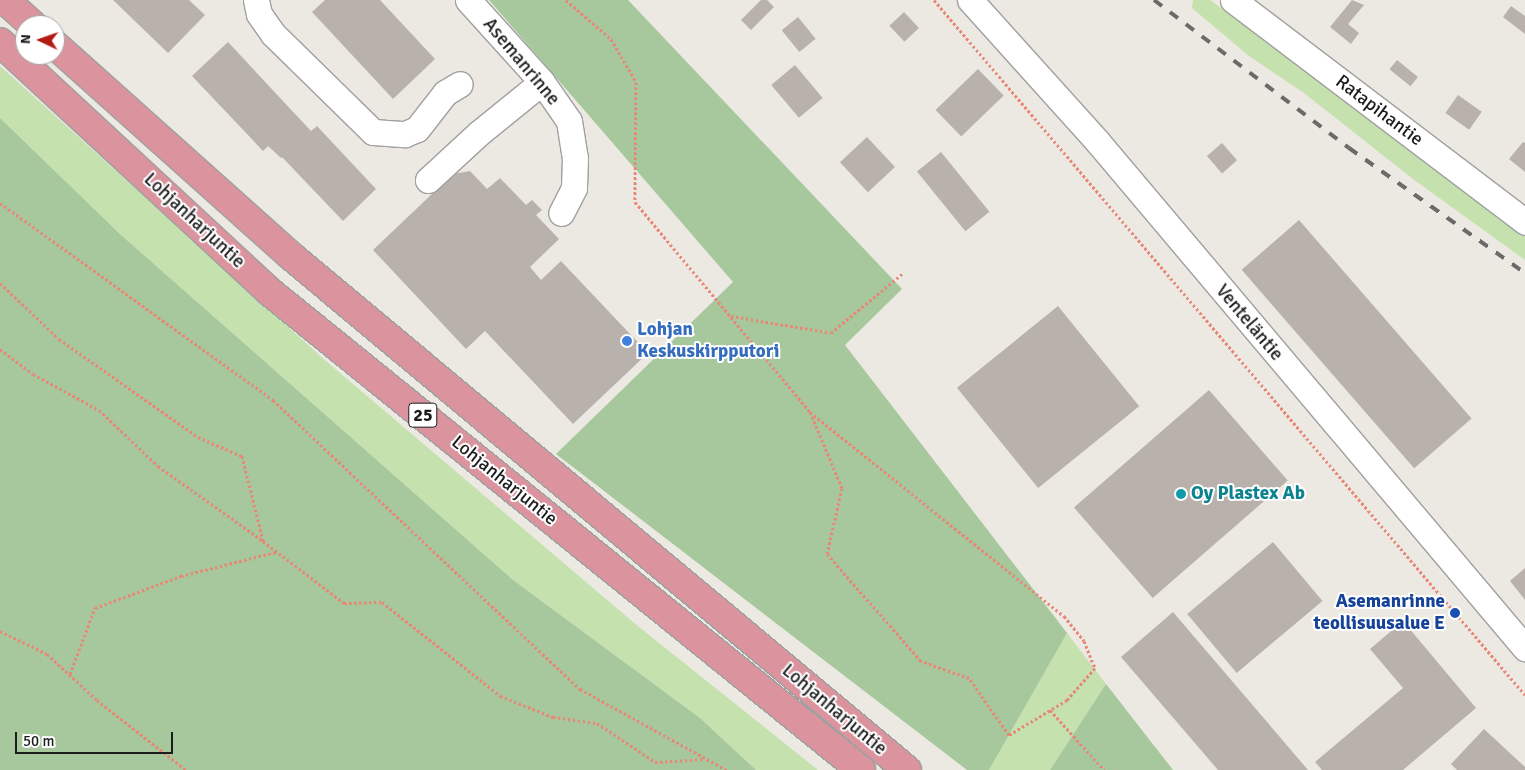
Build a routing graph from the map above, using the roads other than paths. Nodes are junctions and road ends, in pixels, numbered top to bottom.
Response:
1 (5, 0) edge
2 (256, 0) edge
3 (468, 0) edge
4 (970, 0) edge
5 (1233, 0) edge
6 (22, 15) edge
7 (0, 42) edge
8 (65, 54) edge
9 (542, 82) junction
10 (460, 84) dead end
11 (428, 180) dead end
12 (561, 213) dead end
13 (1525, 222) edge
14 (1525, 648) edge
15 (861, 770) edge
16 (907, 770) edge

1 - 6 highway
2 - 10 street
3 - 9 street, Asemanrinne
4 - 14 street, Venteläntie
5 - 13 street, Ratapihantie
7 - 15 highway, Lohjanharjuntie / 25
8 - 16 highway, Lohjanharjuntie / 25
9 - 11 street
9 - 12 street, Asemanrinne

